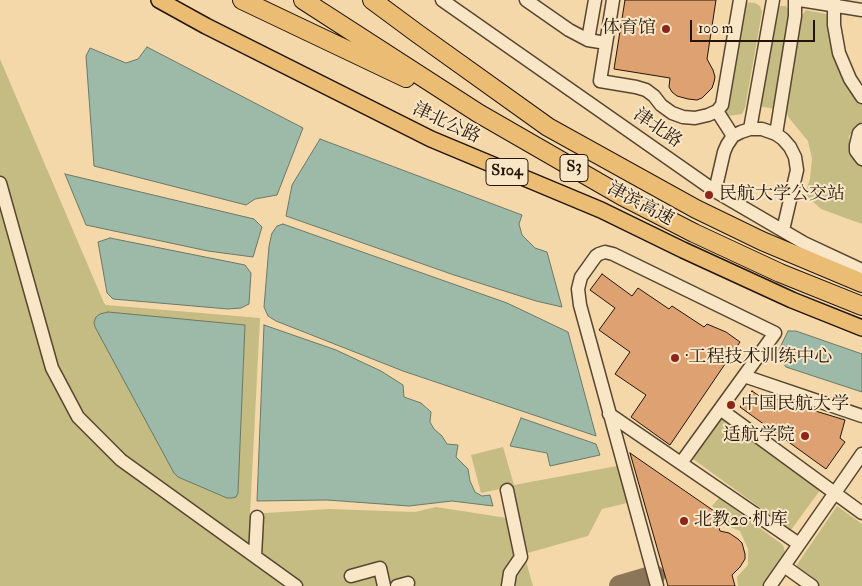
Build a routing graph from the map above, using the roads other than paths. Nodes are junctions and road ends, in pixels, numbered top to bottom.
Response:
1 (159, 0) edge
2 (169, 0) edge
3 (242, 0) edge
4 (302, 0) edge
5 (372, 0) edge
6 (392, 0) edge
7 (442, 0) edge
8 (526, 0) edge
9 (595, 0) edge
10 (613, 0) edge
11 (740, 0) edge
12 (773, 0) edge
13 (795, 0) edge
14 (800, 0) edge
15 (834, 3) edge
16 (862, 10) edge
17 (588, 40) junction
18 (606, 43) junction
19 (475, 75) junction
20 (862, 97) edge
21 (717, 111) junction
22 (478, 113) junction
23 (750, 129) junction
24 (862, 130) edge
25 (776, 134) junction
26 (733, 136) junction
27 (862, 159) edge
28 (0, 183) edge
29 (715, 191) junction
30 (783, 230) junction
31 (862, 270) edge
32 (862, 283) edge
33 (862, 306) edge
34 (862, 323) edge
35 (862, 328) edge
36 (744, 376) junction
37 (720, 409) junction
38 (609, 414) junction
39 (862, 416) edge
40 (862, 454) edge
41 (680, 463) junction
42 (508, 490) dead end
43 (834, 493) junction
44 (862, 513) edge
45 (257, 517) dead end
46 (799, 544) junction
47 (255, 556) junction
48 (784, 566) junction
49 (351, 576) dead end
50 (296, 586) edge
51 (384, 586) edge
52 (508, 586) edge
53 (657, 586) edge
54 (770, 586) edge
55 (812, 586) edge

1 - 35 main road, 津北公路 / S104
2 - 34 main road, 津北公路 / S104
3 - 22 highway
4 - 22 highway, 津滨高速 / S3
5 - 19 highway, 津滨高速 / S3
6 - 19 highway
7 - 29 street, 津北路
8 - 17 street
9 - 17 street
10 - 18 street
11 - 21 street
12 - 23 street
13 - 25 street
14 - 15 street
15 - 16 street
15 - 20 street
17 - 18 street
18 - 21 street
19 - 32 highway, 津滨高速 / S3
21 - 26 street
22 - 33 highway, 津滨高速 / S3
23 - 25 street
23 - 26 street
24 - 27 street
25 - 30 street
26 - 29 street
28 - 47 street
29 - 30 street, 津北路
30 - 31 street, 津北路
36 - 37 street
36 - 38 street
36 - 39 street
37 - 41 street
37 - 43 street
38 - 41 street
38 - 53 street
40 - 43 street
41 - 46 street
42 - 52 street
43 - 44 street
43 - 46 street
45 - 47 street
46 - 48 street
47 - 50 street
48 - 54 street
48 - 55 street
49 - 51 street

